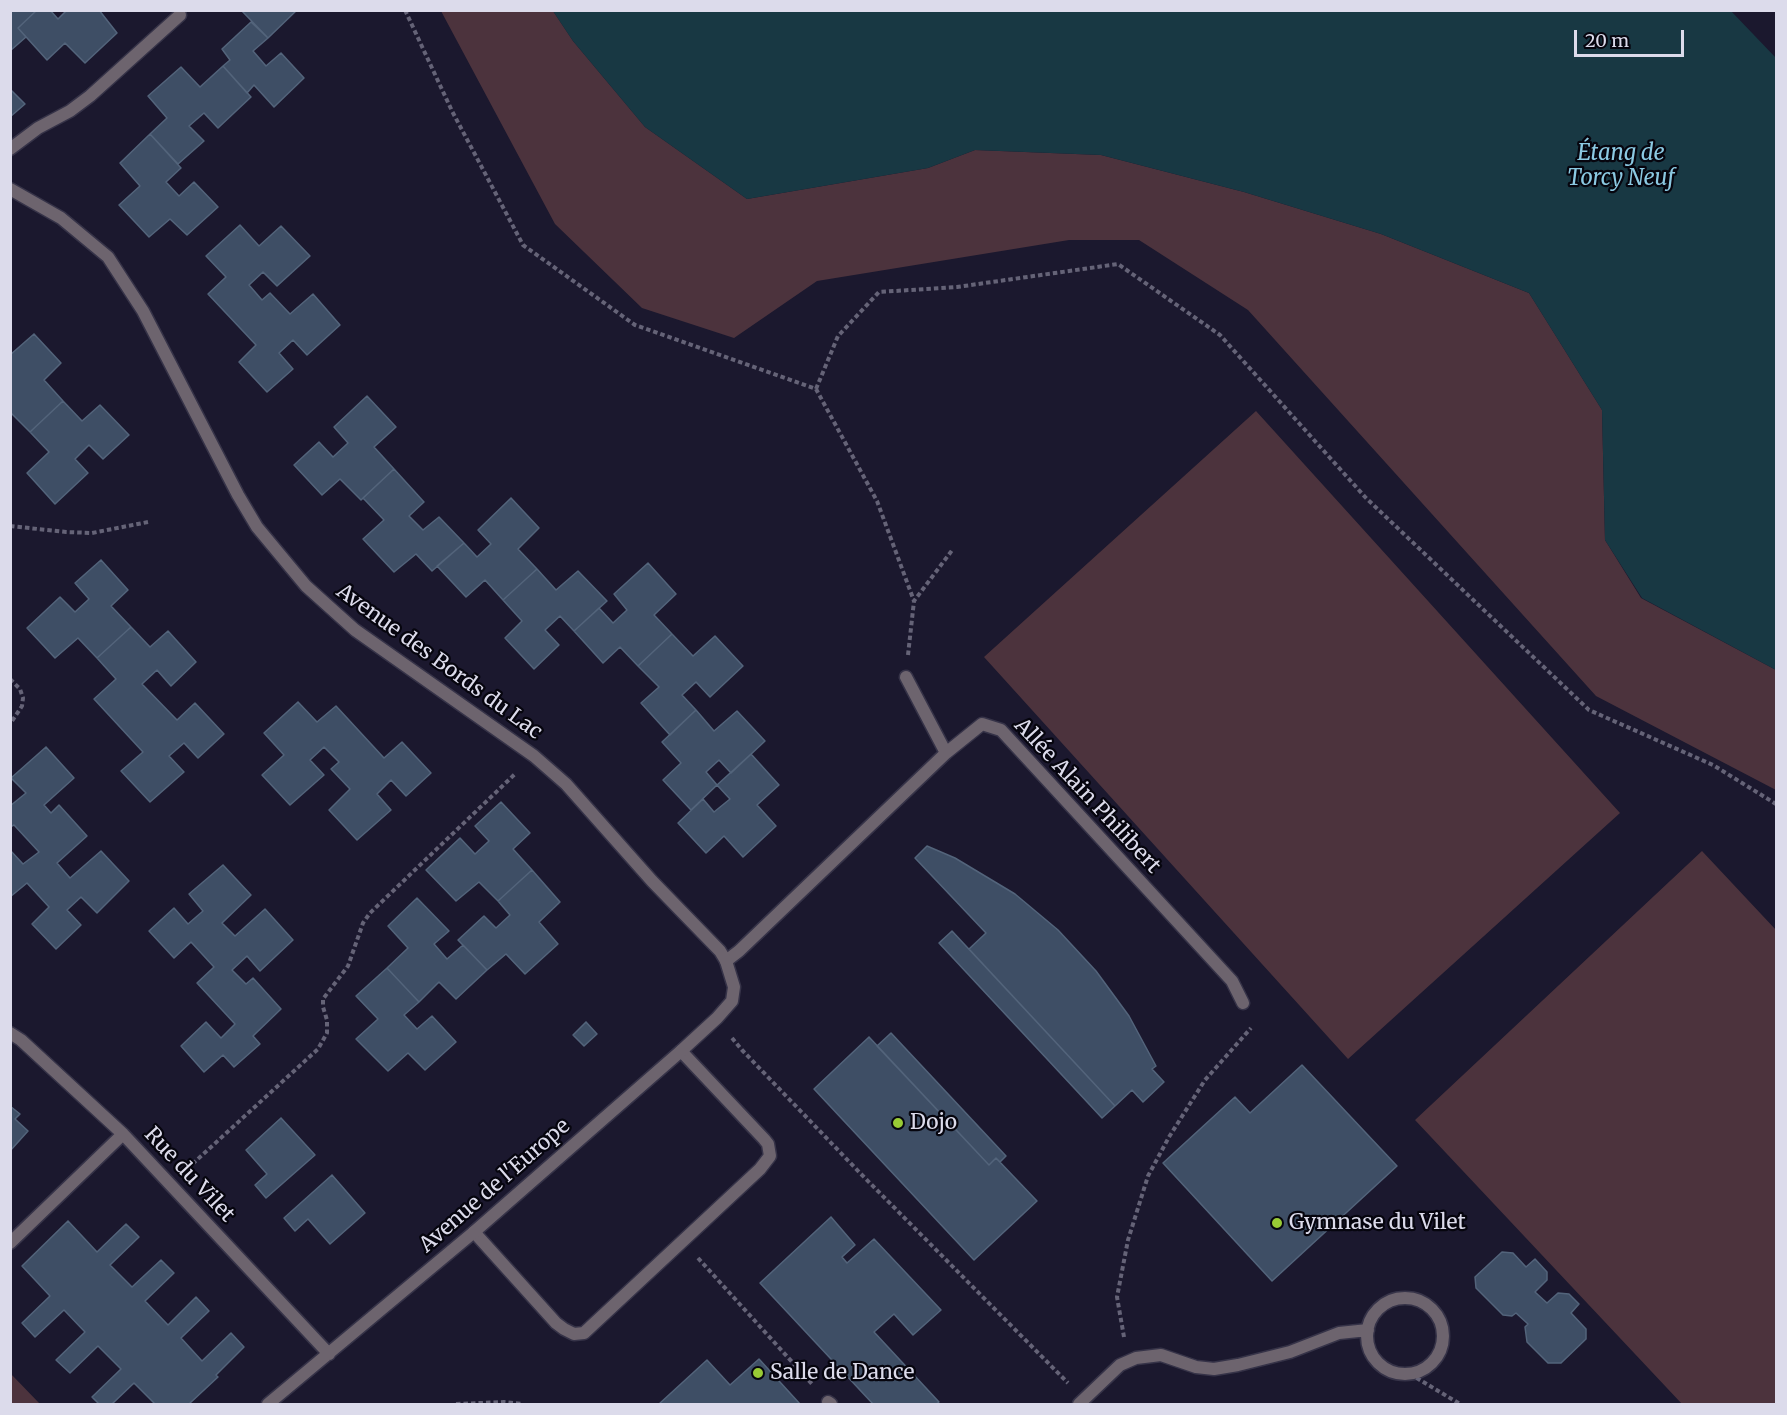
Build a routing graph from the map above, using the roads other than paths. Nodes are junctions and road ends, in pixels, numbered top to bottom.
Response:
1 (180, 15) dead end
2 (10, 149) edge
3 (10, 189) edge
4 (906, 677) road end
5 (946, 753) junction
6 (726, 961) junction
7 (734, 987) joint
8 (1243, 1004) road end
9 (10, 1033) edge
10 (681, 1051) junction
11 (123, 1134) junction
12 (474, 1232) junction
13 (10, 1243) edge
14 (1368, 1330) junction
15 (329, 1354) junction
16 (1081, 1402) edge
17 (268, 1404) edge

1 - 2 street
3 - 6 street, Avenue des Bords du Lac
4 - 5 street
5 - 6 street, Allée Alain Philibert
5 - 8 street, Allée Alain Philibert
6 - 7 street, Avenue des Bords du Lac
7 - 10 street, Avenue de l'Europe
9 - 11 street, Rue du Vilet
10 - 12 street, Avenue de l'Europe
10 - 12 street
11 - 13 street
11 - 15 street, Rue du Vilet
12 - 15 street, Avenue de l'Europe
14 - 14 street
14 - 16 street
15 - 17 street, Avenue de l'Europe

